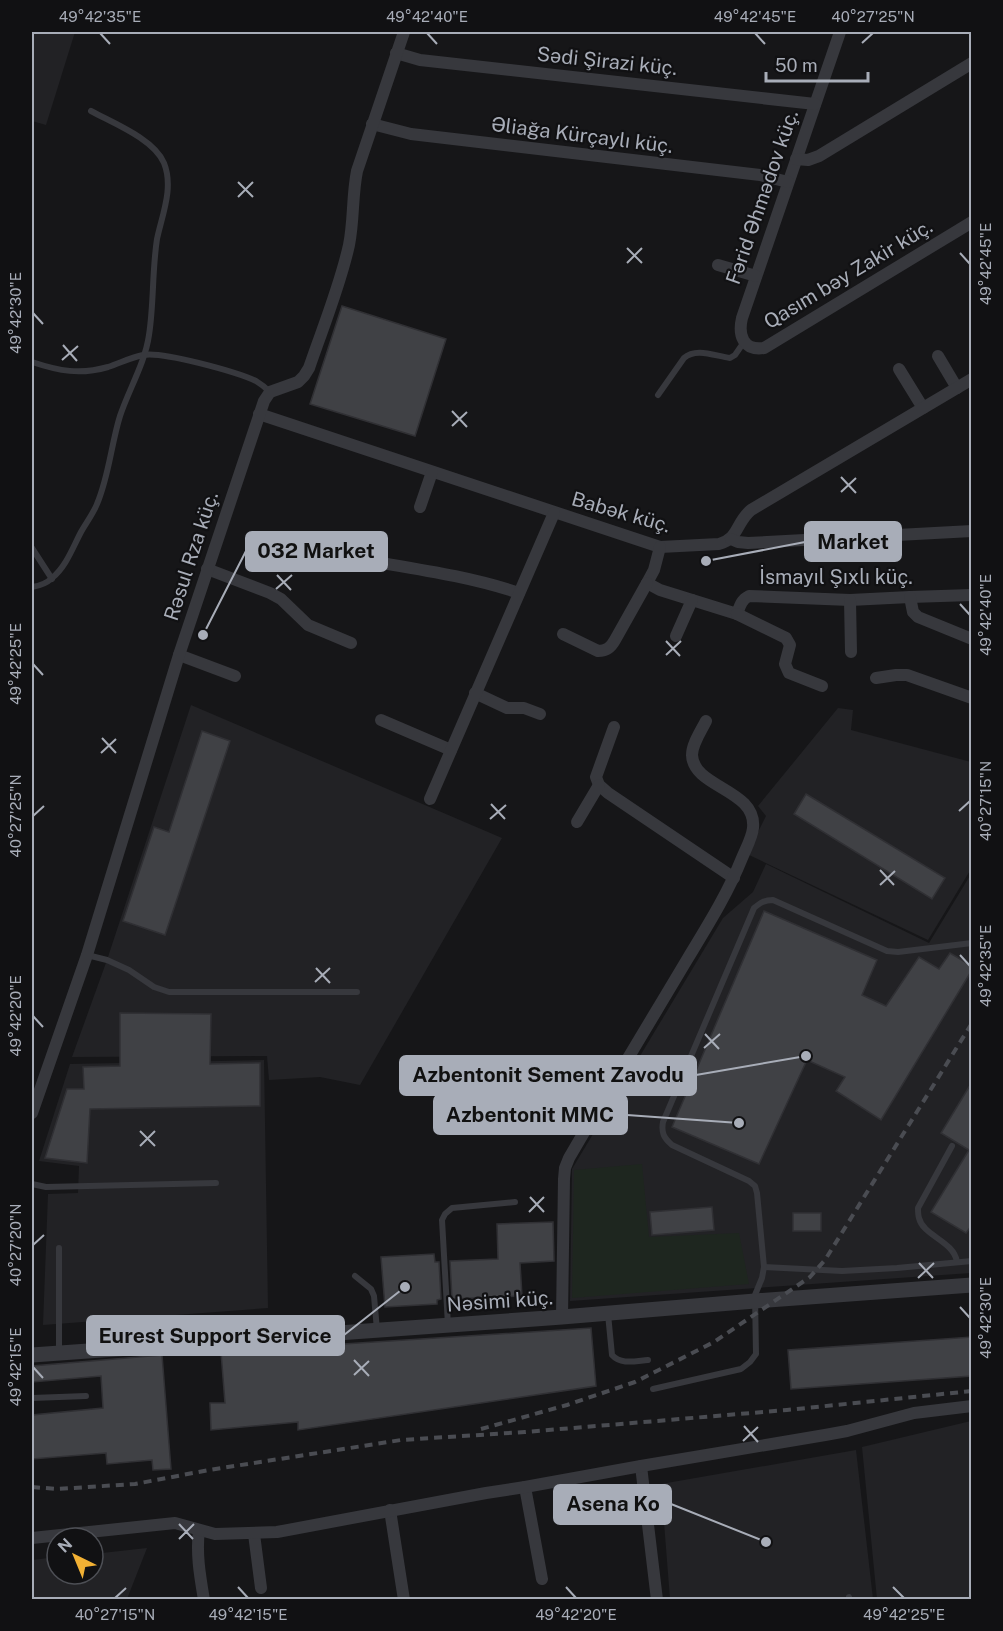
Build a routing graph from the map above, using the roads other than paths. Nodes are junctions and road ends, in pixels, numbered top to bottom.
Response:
1 (404, 32) edge
2 (840, 32) edge
3 (396, 53) junction
4 (972, 63) edge
5 (815, 104) junction
6 (91, 111) dead end
7 (372, 124) junction
8 (796, 159) junction
9 (788, 182) junction
10 (972, 222) edge
11 (718, 265) dead end
12 (756, 276) junction
13 (745, 342) junction
14 (145, 354) junction
15 (938, 356) dead end
16 (32, 362) edge
17 (899, 369) dead end
18 (972, 379) edge
19 (957, 388) junction
20 (270, 392) junction
21 (658, 395) dead end
22 (923, 408) junction
23 (259, 414) junction
24 (432, 472) junction
25 (420, 507) dead end
26 (554, 513) junction
27 (972, 531) edge
28 (731, 539) junction
29 (660, 547) junction
30 (32, 548) edge
31 (342, 556) dead end
32 (207, 569) junction
33 (52, 579) junction
34 (647, 584) junction
35 (32, 587) edge
36 (519, 593) junction
37 (972, 595) edge
38 (910, 597) junction
39 (692, 600) junction
40 (850, 600) junction
41 (737, 615) junction
42 (563, 634) dead end
43 (676, 636) dead end
44 (972, 639) edge
45 (351, 643) dead end
46 (850, 652) dead end
47 (179, 655) junction
48 (235, 676) dead end
49 (876, 678) dead end
50 (822, 686) dead end
51 (475, 693) junction
52 (972, 699) edge
53 (540, 714) dead end
54 (381, 720) dead end
55 (706, 722) dead end
56 (614, 727) dead end
57 (451, 750) junction
58 (599, 785) junction
59 (430, 799) dead end
60 (577, 822) dead end
61 (734, 878) junction
62 (972, 943) edge
63 (87, 955) junction
64 (357, 992) dead end
65 (32, 1113) edge
66 (952, 1146) dead end
67 (216, 1183) dead end
68 (32, 1184) edge
69 (515, 1202) dead end
70 (59, 1248) dead end
71 (972, 1261) edge
72 (957, 1262) junction
73 (764, 1267) junction
74 (355, 1276) dead end
75 (972, 1285) edge
76 (755, 1301) junction
77 (608, 1313) junction
78 (562, 1317) junction
79 (448, 1325) junction
80 (377, 1330) junction
81 (58, 1353) junction
82 (32, 1355) edge
83 (648, 1360) dead end
84 (653, 1389) dead end
85 (86, 1396) dead end
86 (32, 1398) edge
87 (972, 1406) edge
88 (641, 1466) junction
89 (525, 1487) junction
90 (390, 1510) junction
91 (199, 1530) junction
92 (254, 1534) junction
93 (32, 1538) edge
94 (542, 1579) dead end
95 (261, 1588) dead end
96 (204, 1599) edge
97 (404, 1599) edge
98 (657, 1599) edge

1 - 3 street
2 - 5 street, Fərid Əhmədov küç.
3 - 5 street, Sədi Şirazi küç.
3 - 7 street
4 - 8 street
5 - 8 street, Fərid Əhmədov küç.
6 - 14 lane
7 - 9 street, Əliağa Kürçaylı küç.
7 - 20 street
8 - 9 street, Fərid Əhmədov küç.
9 - 12 street, Fərid Əhmədov küç.
10 - 13 street, Qasım bəy Zakir küç.
11 - 12 street
12 - 13 street, Fərid Əhmədov küç.
13 - 21 lane
14 - 16 lane
14 - 20 lane
14 - 33 lane
15 - 19 street
17 - 22 street
18 - 19 street
19 - 22 street
20 - 23 street, Rəsul Rza küç.
22 - 28 street
23 - 24 street, Babək küç.
23 - 32 street, Rəsul Rza küç.
24 - 25 street
24 - 26 street, Babək küç.
26 - 29 street, Babək küç.
26 - 36 street
27 - 28 street, Babək küç.
28 - 29 street, Babək küç.
29 - 34 street
30 - 33 lane
31 - 36 street
32 - 45 street
32 - 47 street, Rəsul Rza küç.
33 - 35 lane
34 - 39 street
34 - 42 street
36 - 51 street
37 - 38 street, İsmayıl Şıxlı küç.
38 - 40 street, İsmayıl Şıxlı küç.
38 - 44 street
39 - 41 street
39 - 43 street
40 - 41 street, İsmayıl Şıxlı küç.
40 - 46 street
41 - 50 street
47 - 48 street
47 - 63 street, Rəsul Rza küç.
49 - 52 street
51 - 53 street
51 - 57 street
54 - 57 street
55 - 61 street
56 - 58 street
57 - 59 street
58 - 60 street
58 - 61 street
61 - 78 street
62 - 73 lane
63 - 64 lane
63 - 65 street, Rəsul Rza küç.
66 - 72 lane
67 - 68 lane
69 - 79 lane
70 - 81 lane
71 - 72 lane
72 - 73 lane
73 - 76 lane
74 - 80 lane
75 - 76 street, Nəsimi küç.
76 - 77 street, Nəsimi küç.
76 - 84 lane
77 - 78 street, Nəsimi küç.
77 - 83 lane
78 - 79 street, Nəsimi küç.
79 - 80 street, Nəsimi küç.
80 - 81 street, Nəsimi küç.
81 - 82 street, Nəsimi küç.
85 - 86 lane
87 - 88 street
88 - 89 street
88 - 98 street
89 - 90 street
89 - 94 street
90 - 92 street
90 - 97 street
91 - 92 street
91 - 93 street
91 - 96 street
92 - 95 street

